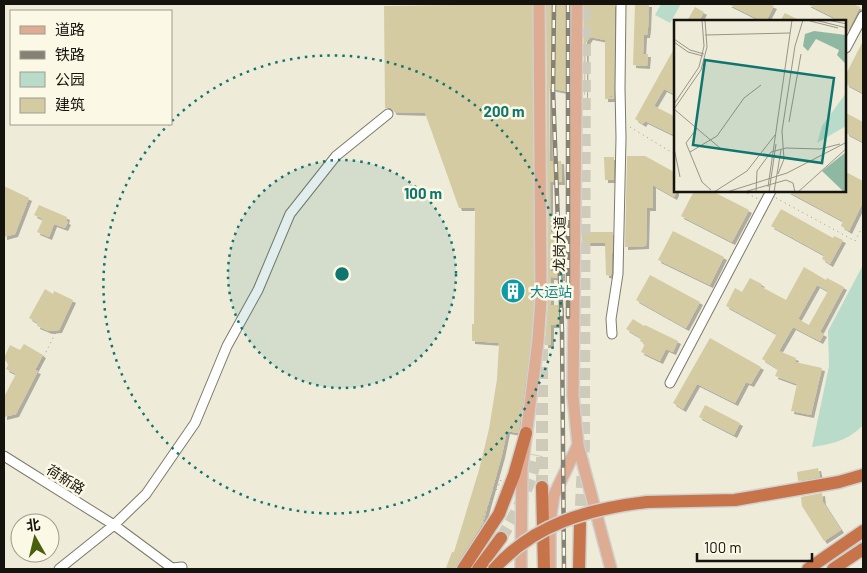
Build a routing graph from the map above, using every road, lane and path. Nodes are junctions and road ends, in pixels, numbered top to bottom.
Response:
1 (539, 4) edge
2 (577, 4) edge
3 (621, 4) edge
4 (863, 16) edge
5 (847, 46) edge
6 (611, 94) dead end
7 (611, 102) dead end
8 (388, 114) dead end
9 (627, 125) dead end
10 (674, 154) edge
11 (745, 192) edge
12 (770, 193) edge
13 (752, 196) dead end
14 (863, 226) edge
15 (56, 330) dead end
16 (612, 334) dead end
17 (37, 370) dead end
18 (670, 383) dead end
19 (526, 433) junction
20 (578, 446) junction
21 (5, 459) edge
22 (863, 475) edge
23 (501, 480) dead end
24 (542, 487) tunnel mouth
25 (580, 524) tunnel mouth
26 (114, 525) junction
27 (863, 531) edge
28 (504, 542) joint
29 (863, 549) edge
30 (182, 567) dead end
31 (59, 569) edge
32 (463, 569) edge
33 (478, 569) edge
34 (494, 569) edge
35 (521, 569) edge
36 (544, 569) edge
37 (550, 569) edge
38 (579, 569) edge
39 (611, 569) edge
40 (808, 569) edge
41 (833, 569) edge

1 - 19 main road, 龙岗大道
2 - 20 main road, 龙岗大道
3 - 16 street
4 - 5 street
6 - 7 path
8 - 26 street
9 - 10 path
11 - 13 path
12 - 14 path
12 - 18 street
15 - 17 path
19 - 32 highway
19 - 35 main road, 龙岗大道
20 - 37 main road
20 - 39 main road, 龙岗大道
21 - 26 street, 荷新路
22 - 34 highway, bridge
23 - 28 path, bridge
24 - 36 highway
25 - 38 highway
26 - 30 street, 荷新路
26 - 31 street
27 - 40 highway
28 - 33 highway
29 - 41 highway

